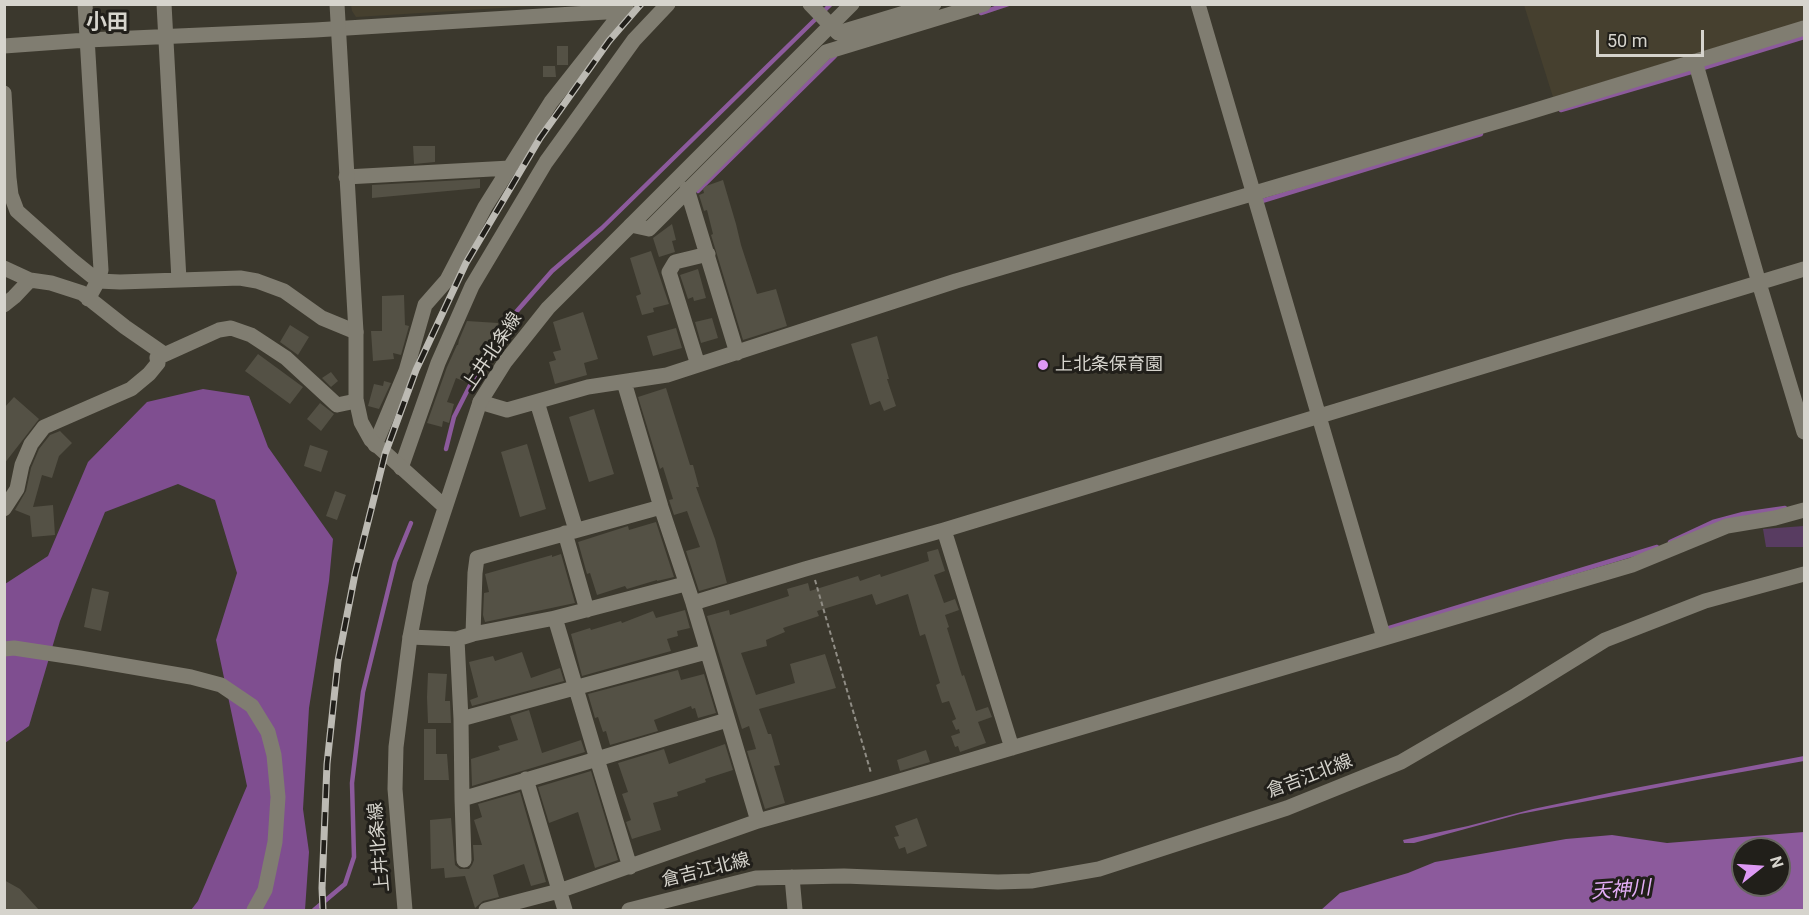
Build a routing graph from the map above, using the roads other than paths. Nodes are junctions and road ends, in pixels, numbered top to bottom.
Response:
1 (85, 4) edge
2 (165, 4) edge
3 (337, 4) edge
4 (669, 4) edge
5 (810, 4) edge
6 (852, 4) edge
7 (934, 4) edge
8 (984, 4) edge
9 (1198, 4) edge
10 (625, 8) edge
11 (1804, 28) edge
12 (338, 29) junction
13 (834, 36) junction
14 (166, 37) junction
15 (87, 40) junction
16 (4, 46) edge
17 (1695, 61) junction
18 (4, 93) edge
19 (510, 168) junction
20 (346, 177) junction
21 (687, 189) junction
22 (1254, 194) junction
23 (631, 225) junction
24 (708, 254) junction
25 (4, 268) edge
26 (1804, 269) edge
27 (30, 280) junction
28 (179, 280) junction
29 (98, 281) junction
30 (1759, 283) junction
31 (88, 299) junction
32 (4, 305) edge
33 (356, 332) junction
34 (737, 353) junction
35 (164, 354) junction
36 (698, 365) junction
37 (624, 382) junction
38 (1799, 391) edge
39 (356, 401) junction
40 (480, 402) junction
41 (537, 402) junction
42 (1318, 416) junction
43 (1804, 432) edge
44 (375, 445) junction
45 (401, 468) junction
46 (445, 507) junction
47 (661, 507) junction
48 (4, 509) edge
49 (1804, 510) edge
50 (944, 530) junction
51 (571, 531) junction
52 (1804, 574) edge
53 (685, 584) junction
54 (693, 603) junction
55 (587, 610) junction
56 (555, 618) junction
57 (473, 634) junction
58 (410, 637) junction
59 (1384, 638) junction
60 (457, 639) junction
61 (4, 649) edge
62 (706, 652) junction
63 (576, 689) junction
64 (460, 719) junction
65 (727, 720) junction
66 (1012, 748) junction
67 (597, 759) junction
68 (526, 780) junction
69 (462, 799) junction
70 (758, 821) junction
71 (464, 860) dead end
72 (630, 867) junction
73 (792, 877) junction
74 (559, 891) junction
75 (254, 910) edge
76 (405, 910) edge
77 (486, 910) edge
78 (565, 910) edge
79 (629, 910) edge
80 (795, 910) edge

1 - 15 street
2 - 14 street
3 - 12 street
4 - 45 street
5 - 13 street
6 - 13 street, 上井北条線
7 - 13 street
8 - 13 street
9 - 22 street
10 - 12 street
10 - 19 street
11 - 17 street
12 - 14 street
12 - 20 street
13 - 21 street
13 - 23 street, 上井北条線
14 - 15 street
14 - 28 street
15 - 16 street
15 - 29 street
17 - 22 street
17 - 30 street
18 - 29 street
19 - 20 street
19 - 44 street
20 - 33 street
21 - 23 street
21 - 24 street
22 - 34 street
22 - 42 street
23 - 40 street, 上井北条線
24 - 34 street
24 - 36 street
25 - 27 street
26 - 30 street
27 - 31 street
27 - 32 street
28 - 29 street
28 - 33 street
29 - 31 street
30 - 38 street
30 - 42 street
31 - 35 street
33 - 39 street
34 - 36 street
35 - 39 street
35 - 48 street
36 - 37 street
37 - 41 street
37 - 47 street
38 - 43 street
39 - 44 street
40 - 41 street
40 - 46 street, 上井北条線
41 - 51 street
42 - 50 street
42 - 59 street
44 - 45 street
45 - 46 street
46 - 58 street, 上井北条線
47 - 51 street
47 - 53 street
49 - 59 street
50 - 54 street
50 - 66 street
51 - 55 street
51 - 57 street
52 - 73 street, 倉吉江北線
53 - 54 street
53 - 55 street
54 - 62 street
55 - 56 street
56 - 57 street
56 - 63 street
57 - 60 street
58 - 60 street
58 - 76 street, 上井北条線
59 - 66 street
60 - 64 street
61 - 75 street
62 - 63 street
62 - 65 street
63 - 64 street
63 - 67 street
64 - 69 street
65 - 67 street
65 - 70 street
66 - 70 street
67 - 68 street
67 - 72 street
68 - 69 street
68 - 74 street
69 - 71 street
70 - 72 street
72 - 74 street
73 - 79 street, 倉吉江北線
73 - 80 street
74 - 77 street
74 - 78 street

